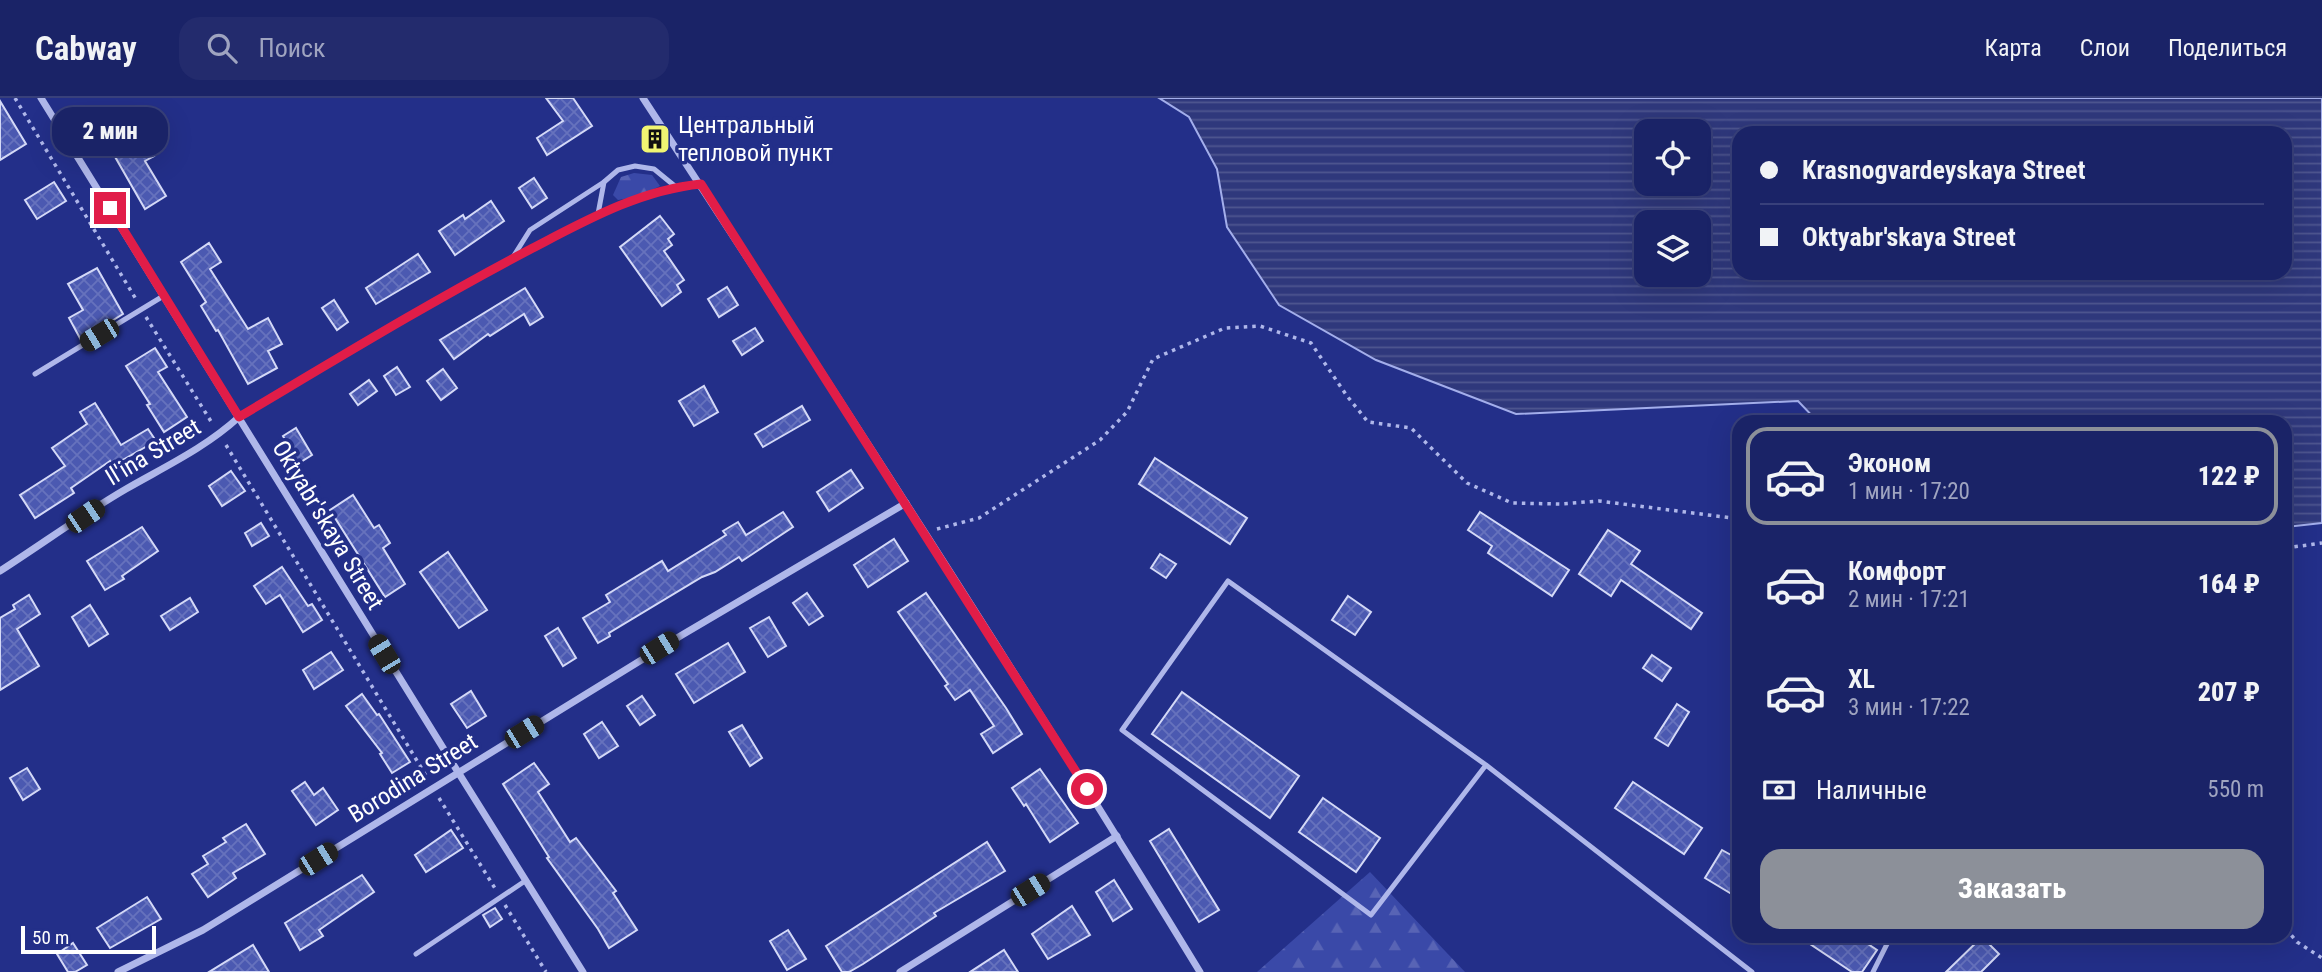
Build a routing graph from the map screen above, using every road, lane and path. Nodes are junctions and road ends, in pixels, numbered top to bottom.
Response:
1 (15, 98) edge
2 (41, 98) edge
3 (643, 98) edge
4 (604, 182) junction
5 (701, 184) junction
6 (676, 187) junction
7 (598, 214) junction
8 (511, 260) junction
9 (165, 295) junction
10 (142, 310) junction
11 (35, 374) dead end
12 (239, 417) junction
13 (220, 435) junction
14 (906, 503) junction
15 (1732, 518) edge
16 (924, 533) junction
17 (2322, 543) edge
18 (2292, 547) edge
19 (0, 571) edge
20 (1486, 765) junction
21 (457, 773) junction
22 (433, 788) junction
23 (1117, 836) junction
24 (525, 881) junction
25 (500, 897) junction
26 (2292, 937) edge
27 (1888, 943) edge
28 (416, 954) dead end
29 (2322, 958) edge
30 (118, 972) edge
31 (546, 972) edge
32 (583, 972) edge
33 (900, 972) edge
34 (1200, 972) edge
35 (1752, 972) edge
36 (1873, 972) edge

1 - 10 path
2 - 9 street, Oktyabr'skaya Street
3 - 5 street
4 - 6 lane
4 - 7 lane
4 - 8 lane
5 - 6 street, Il'ina Street
5 - 14 street
6 - 7 street, Il'ina Street
7 - 8 street, Il'ina Street
8 - 12 street, Il'ina Street
9 - 10 lane
9 - 12 street, Oktyabr'skaya Street
10 - 11 lane
10 - 13 path
12 - 13 street, Il'ina Street
12 - 21 street, Oktyabr'skaya Street
13 - 19 street, Il'ina Street
13 - 22 path
14 - 16 street
14 - 21 street, Borodina Street
15 - 16 path
16 - 23 street
17 - 18 path
20 - 20 lane
20 - 35 lane
21 - 22 street, Borodina Street
21 - 24 street, Oktyabr'skaya Street
22 - 25 path
22 - 30 street, Borodina Street
23 - 33 street
23 - 34 street
24 - 25 lane
24 - 32 street, Oktyabr'skaya Street
25 - 28 lane
25 - 31 path
26 - 29 path
27 - 36 lane

